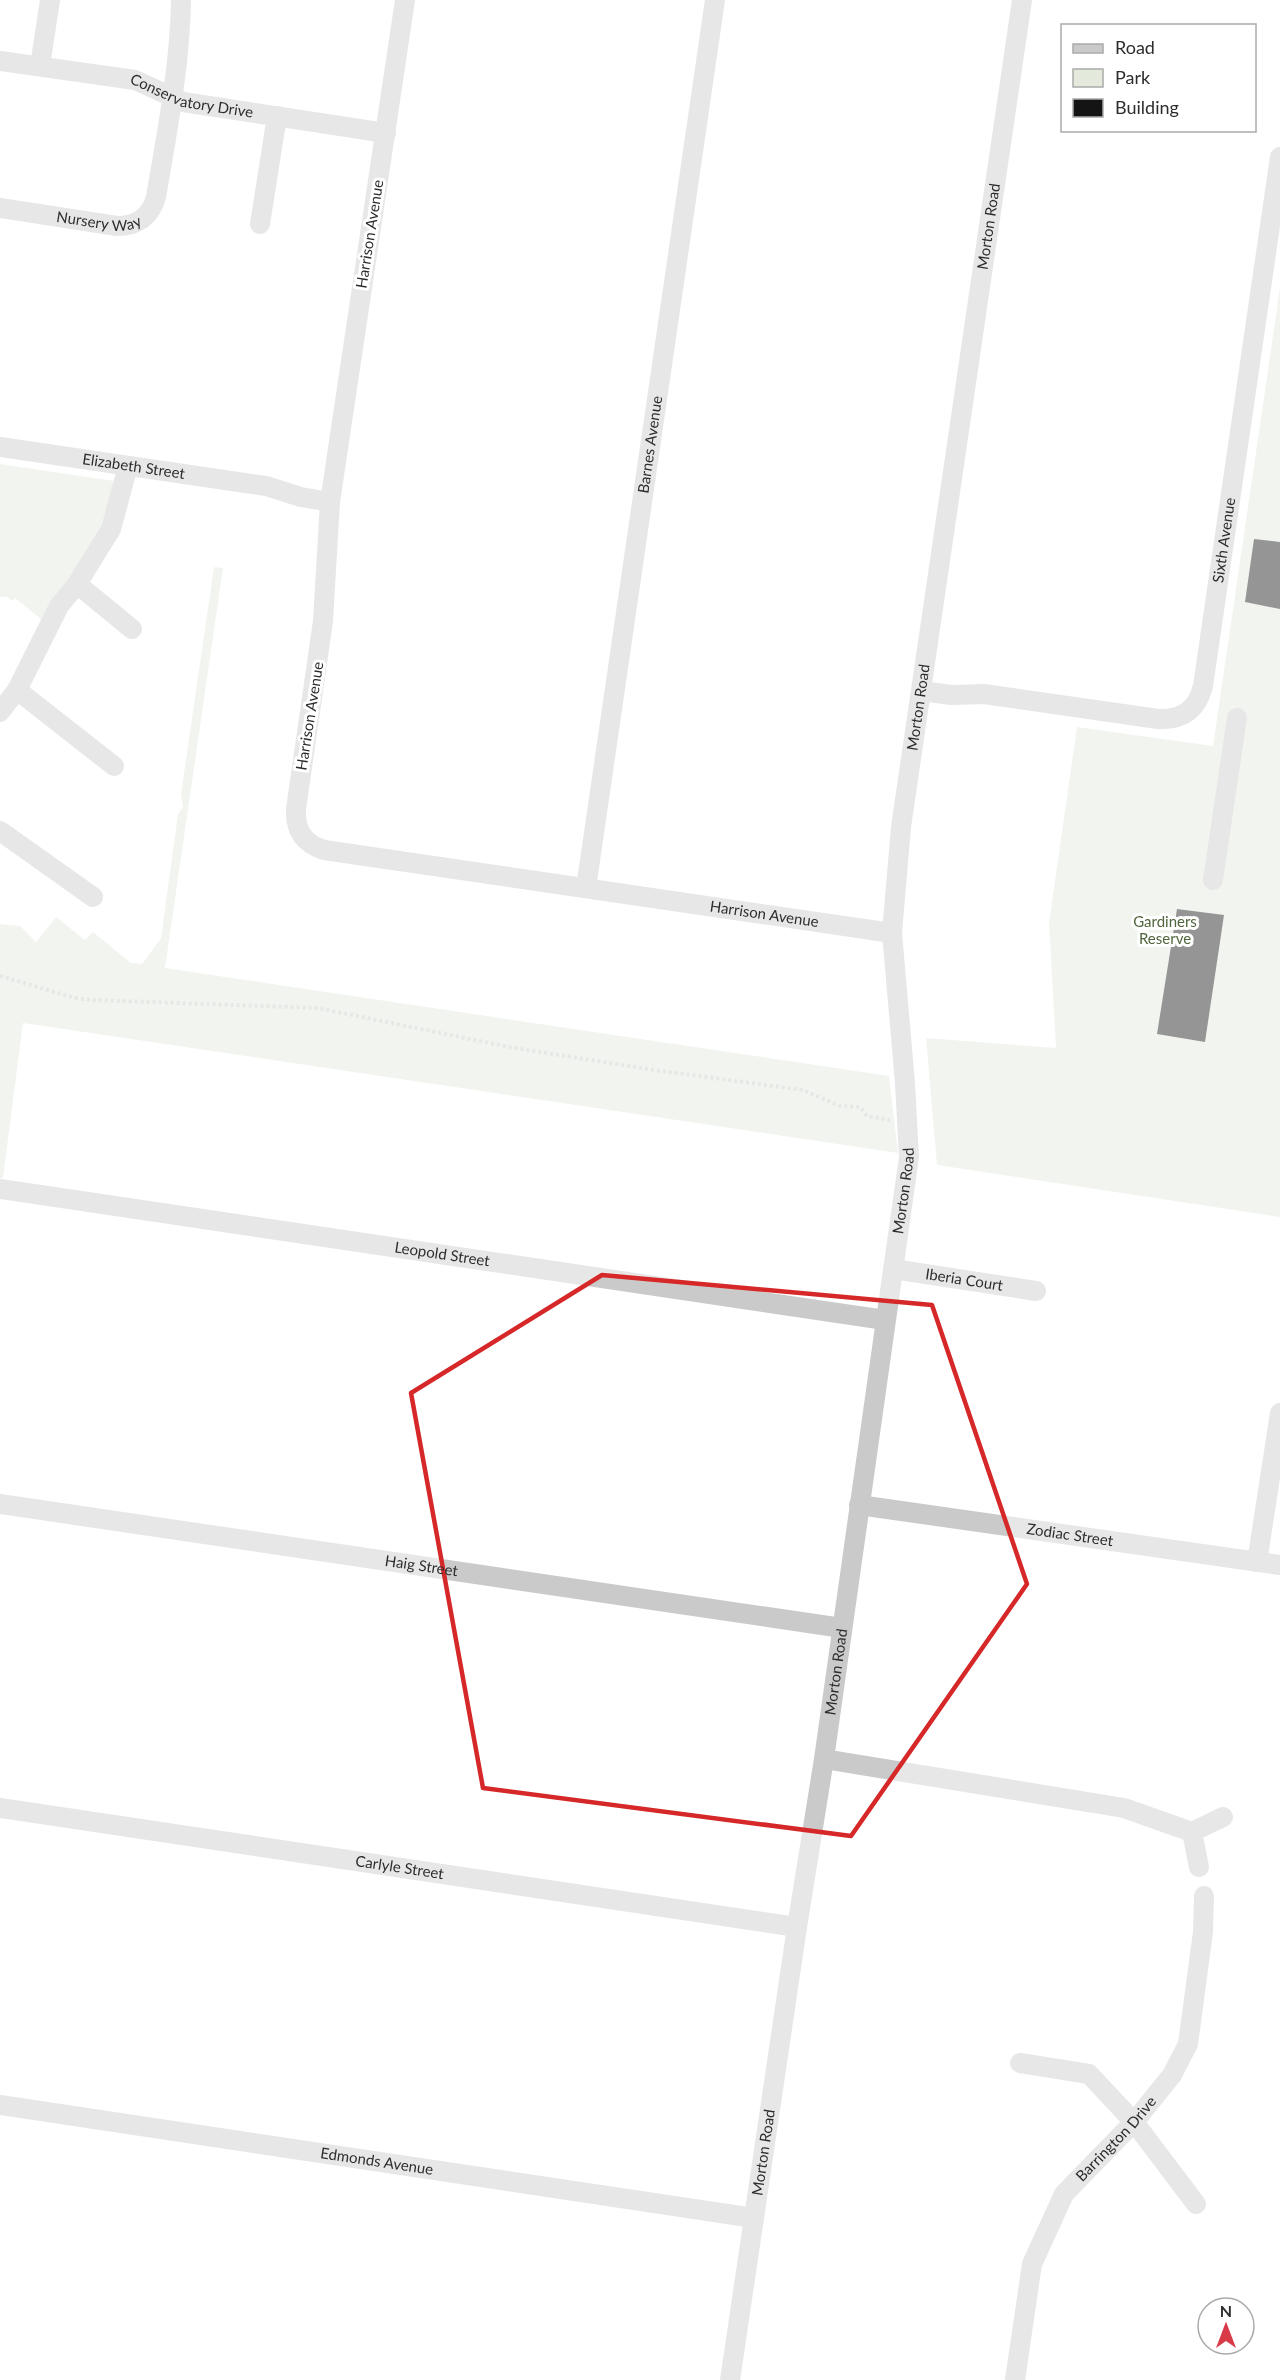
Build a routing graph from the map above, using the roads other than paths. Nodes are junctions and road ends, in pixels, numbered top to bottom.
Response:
1 (50, 0) edge
2 (181, 0) edge
3 (405, 0) edge
4 (715, 0) edge
5 (1022, 0) edge
6 (0, 61) edge
7 (40, 66) junction
8 (172, 97) junction
9 (278, 116) junction
10 (386, 133) junction
11 (1280, 157) edge
12 (0, 208) edge
13 (260, 224) dead end
14 (0, 447) edge
15 (128, 466) junction
16 (331, 496) junction
17 (77, 584) junction
18 (132, 629) dead end
19 (923, 684) junction
20 (17, 690) junction
21 (0, 712) edge
22 (1237, 718) dead end
23 (114, 766) dead end
24 (0, 831) edge
25 (1213, 880) dead end
26 (586, 888) junction
27 (93, 897) dead end
28 (892, 933) junction
29 (0, 1188) edge
30 (893, 1269) junction
31 (1036, 1291) dead end
32 (885, 1320) junction
33 (1280, 1413) edge
34 (0, 1504) edge
35 (859, 1505) junction
36 (1257, 1562) junction
37 (1280, 1565) edge
38 (842, 1628) junction
39 (824, 1759) junction
40 (0, 1808) edge
41 (1224, 1817) dead end
42 (1192, 1832) junction
43 (1198, 1867) dead end
44 (1204, 1896) dead end
45 (797, 1927) junction
46 (1020, 2063) dead end
47 (0, 2105) edge
48 (1134, 2122) junction
49 (1196, 2204) dead end
50 (754, 2218) junction
51 (730, 2380) edge
52 (1015, 2380) edge

1 - 7 street
2 - 8 street, Nursery Way
3 - 10 street, Harrison Avenue
4 - 26 street, Barnes Avenue
5 - 19 street, Morton Road
6 - 7 street, Conservatory Drive
7 - 8 street, Conservatory Drive
8 - 9 street, Conservatory Drive
8 - 12 street, Nursery Way
9 - 10 street, Conservatory Drive
9 - 13 street
10 - 16 street, Harrison Avenue
11 - 19 street, Sixth Avenue
14 - 15 street, Elizabeth Street
15 - 16 street, Elizabeth Street
15 - 17 street
16 - 26 street, Harrison Avenue
17 - 18 street
17 - 20 street
19 - 28 street, Morton Road
20 - 21 street
20 - 23 street
22 - 25 street
24 - 27 street
26 - 28 street, Harrison Avenue
28 - 30 street, Morton Road
29 - 32 street, Leopold Street
30 - 31 street, Iberia Court
30 - 32 street, Morton Road
32 - 35 street, Morton Road
33 - 36 street
34 - 38 street, Haig Street
35 - 36 street, Zodiac Street
35 - 38 street, Morton Road
36 - 37 street, Zodiac Street
38 - 39 street, Morton Road
39 - 42 street
39 - 45 street, Morton Road
40 - 45 street, Carlyle Street
41 - 42 street
42 - 43 street
44 - 48 street, Barrington Drive
45 - 50 street, Morton Road
46 - 48 street
47 - 50 street, Edmonds Avenue
48 - 49 street
48 - 52 street, Barrington Drive
50 - 51 street, Morton Road

